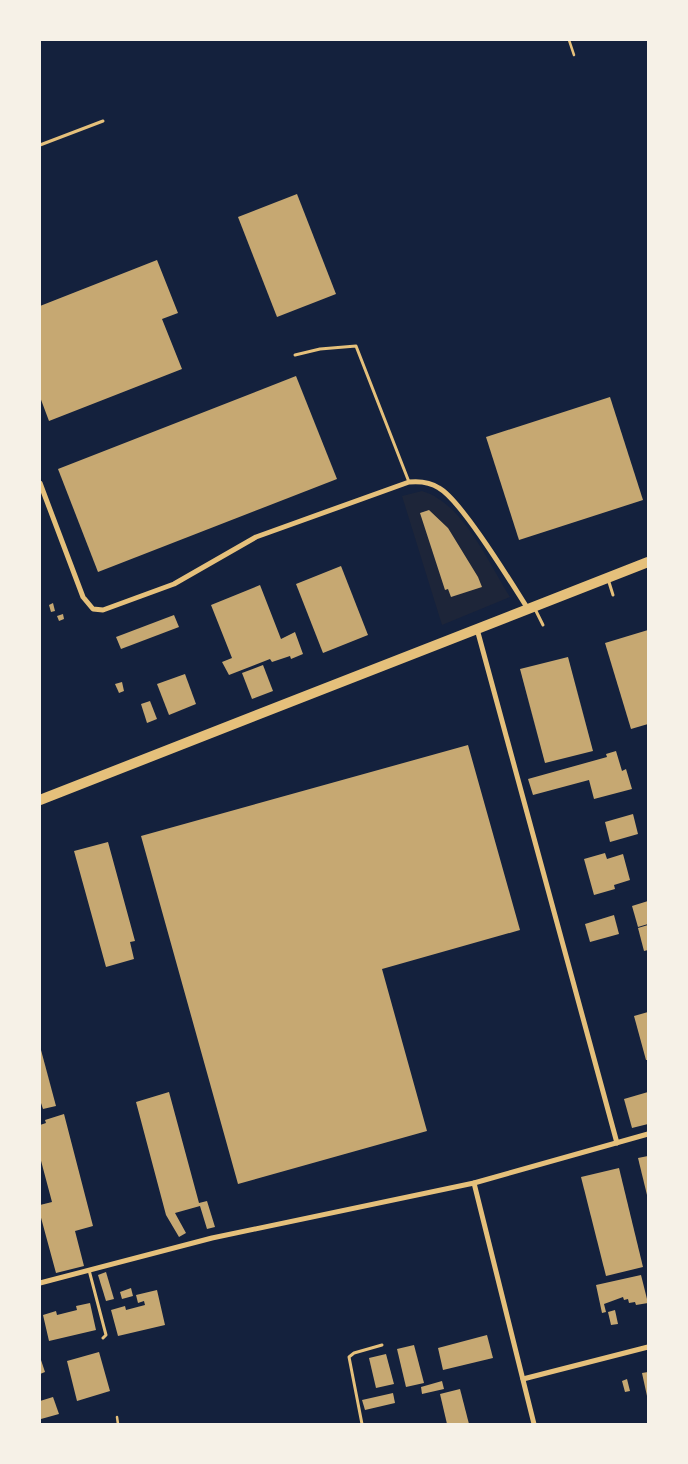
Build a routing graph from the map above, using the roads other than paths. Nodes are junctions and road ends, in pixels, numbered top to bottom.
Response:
1 (103, 121) dead end
2 (40, 144) edge
3 (295, 355) dead end
4 (409, 482) junction
5 (40, 483) edge
6 (648, 562) edge
7 (608, 578) junction
8 (613, 596) dead end
9 (531, 608) junction
10 (543, 625) dead end
11 (477, 629) junction
12 (40, 800) edge
13 (648, 1134) edge
14 (617, 1143) junction
15 (474, 1183) junction
16 (89, 1269) junction
17 (40, 1283) edge
18 (102, 1338) dead end
19 (382, 1345) dead end
20 (648, 1347) edge
21 (522, 1379) junction
22 (362, 1424) edge
23 (534, 1424) edge

1 - 2 lane
3 - 4 lane
4 - 5 street
4 - 9 street
6 - 7 main road
7 - 8 lane
7 - 9 main road
9 - 10 lane
9 - 11 main road
11 - 12 main road
11 - 14 street
13 - 14 street
14 - 15 street
15 - 16 street
15 - 21 street
16 - 17 street
16 - 18 lane
19 - 22 lane
20 - 21 street
21 - 23 street

